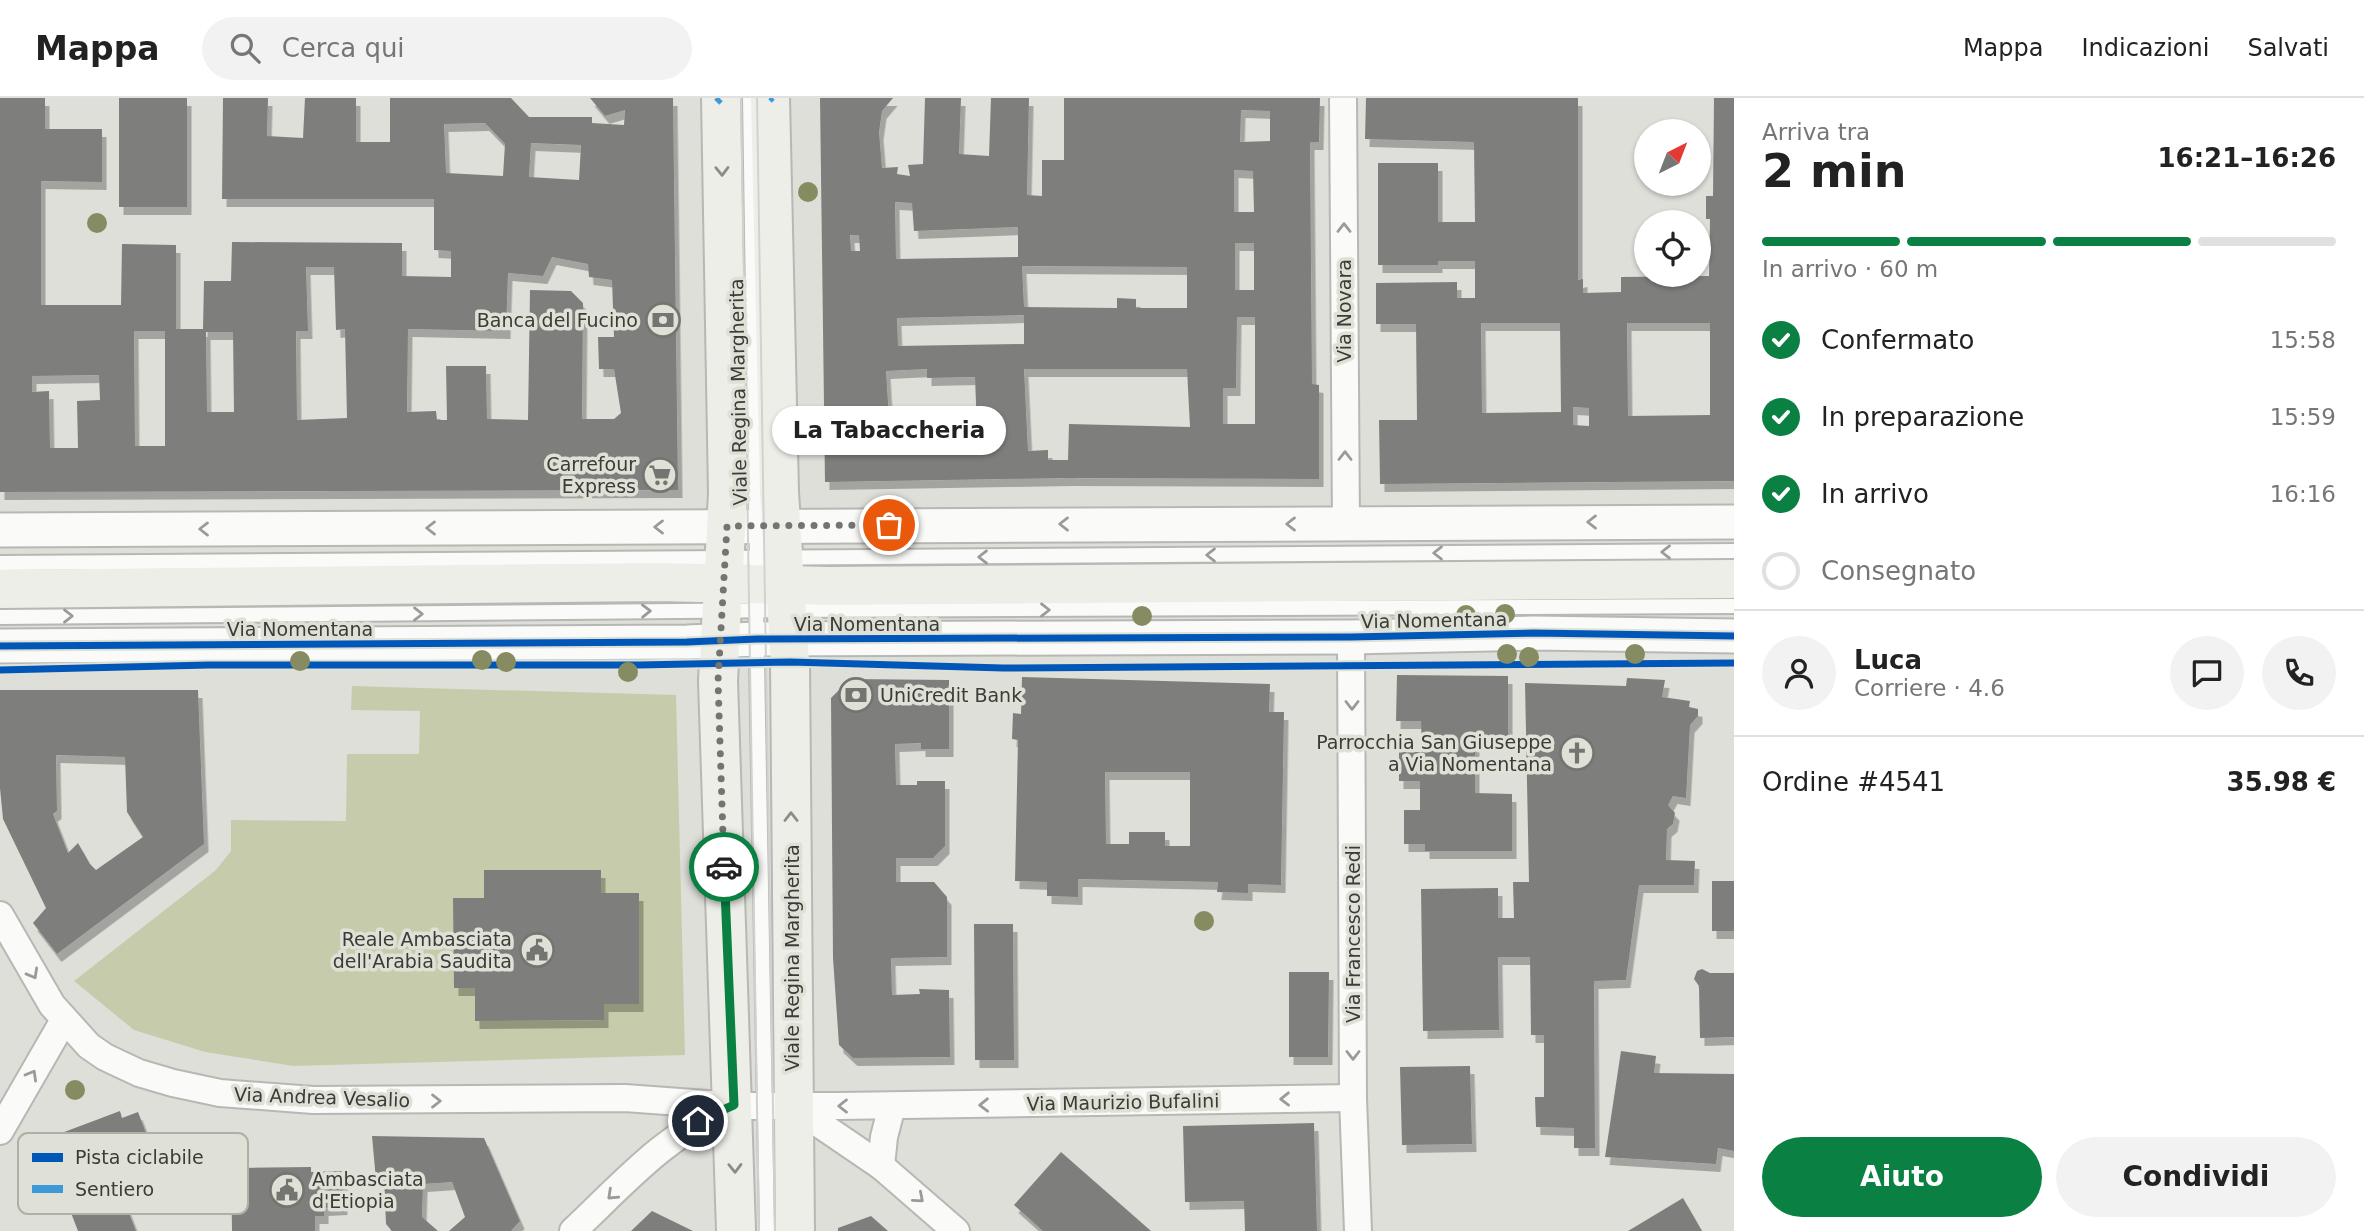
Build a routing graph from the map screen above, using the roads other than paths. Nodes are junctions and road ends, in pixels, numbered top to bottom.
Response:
1 (721, 98) edge
2 (750, 98) edge
3 (770, 98) edge
4 (1343, 98) edge
5 (1734, 522) edge
6 (1346, 524) junction
7 (0, 530) edge
8 (1734, 551) edge
9 (0, 563) edge
10 (1734, 579) edge
11 (755, 584) junction
12 (0, 589) edge
13 (1734, 606) edge
14 (0, 617) edge
15 (1734, 636) edge
16 (1352, 637) junction
17 (0, 646) edge
18 (0, 915) edge
19 (64, 1020) junction
20 (1353, 1098) junction
21 (764, 1106) junction
22 (892, 1107) junction
23 (0, 1131) edge
24 (881, 1166) junction
25 (573, 1231) edge
26 (736, 1231) edge
27 (767, 1231) edge
28 (795, 1231) edge
29 (956, 1231) edge
30 (1357, 1231) edge

1 -> 11 main road, Viale Regina Margherita
2 - 11 lane, Viale Regina Margherita
3 - 11 main road, Viale Regina Margherita
6 -> 4 street, Via Novara
5 -> 6 street, Via Nomentana
6 -> 11 street, Via Nomentana
11 -> 7 street, Via Nomentana
8 -> 11 lane, Via Nomentana
9 - 11 lane, Via Nomentana
10 - 11 main road, Via Nomentana
11 - 12 main road, Via Nomentana
11 -> 13 lane, Via Nomentana
14 -> 11 lane, Via Nomentana
11 - 16 street, Via Nomentana
11 - 17 street, Via Nomentana
21 -> 11 main road, Viale Regina Margherita
11 - 21 main road, Viale Regina Margherita
15 - 16 street, Via Nomentana
16 -> 20 street, Via Francesco Redi
18 -> 19 street, Via Andrea Vesalio
19 -> 21 street, Via Andrea Vesalio
23 -> 19 street
20 -> 22 street, Via Maurizio Bufalini
20 - 30 street, Via Francesco Redi
22 -> 21 street, Via Maurizio Bufalini
21 - 24 street
21 -> 25 street
21 -> 26 main road, Viale Regina Margherita
21 - 27 lane, Viale Regina Margherita
21 - 28 main road, Viale Regina Margherita
22 - 24 street
24 -> 29 street

